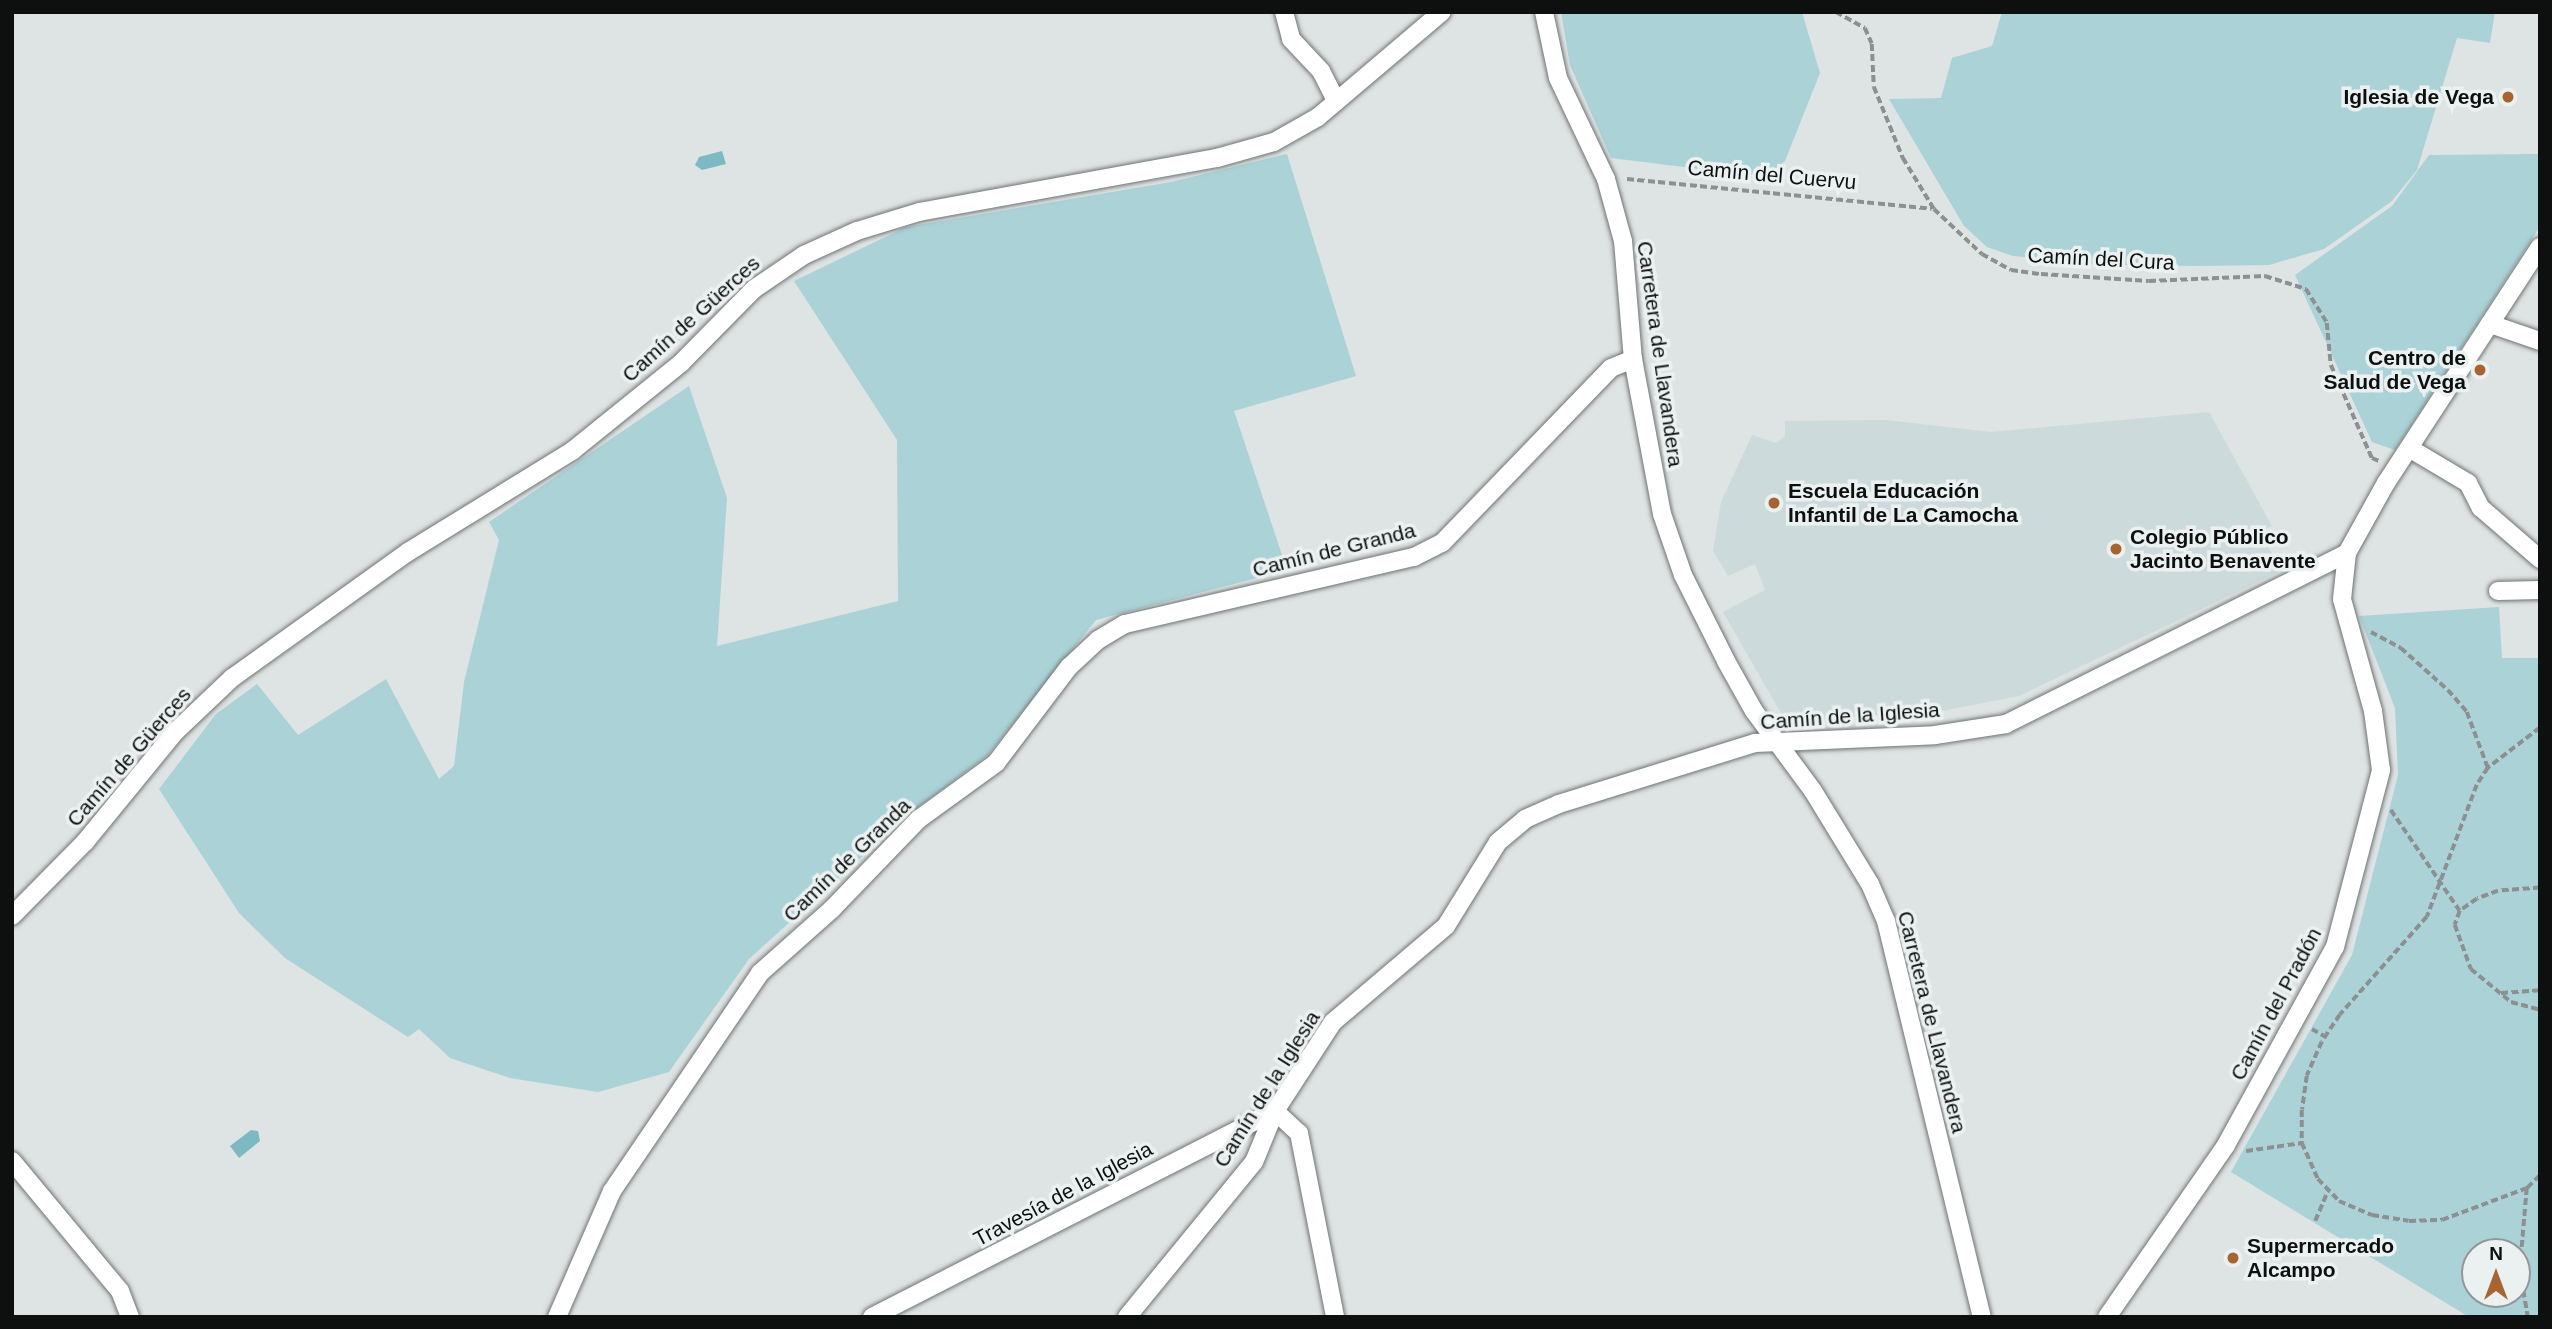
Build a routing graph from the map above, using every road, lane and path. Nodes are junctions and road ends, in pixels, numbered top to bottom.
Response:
1 (1284, 12) edge
2 (1442, 12) edge
3 (1544, 12) edge
4 (1836, 12) edge
5 (1336, 101) junction
6 (1606, 179) junction
7 (1934, 209) junction
8 (2540, 247) edge
9 (2490, 324) junction
10 (2540, 341) edge
11 (1633, 359) junction
12 (2409, 448) junction
13 (2396, 470) junction
14 (2514, 538) junction
15 (2540, 542) edge
16 (2347, 553) junction
17 (2540, 559) edge
18 (2540, 590) edge
19 (2498, 591) dead end
20 (2348, 625) junction
21 (2540, 728) edge
22 (1775, 740) junction
23 (2488, 768) junction
24 (2374, 802) junction
25 (2441, 887) junction
26 (2540, 888) edge
27 (2460, 911) junction
28 (12, 916) edge
29 (2540, 990) edge
30 (2499, 993) junction
31 (2540, 1010) edge
32 (1275, 1111) junction
33 (2302, 1143) junction
34 (2226, 1145) junction
35 (12, 1161) edge
36 (2540, 1175) edge
37 (2526, 1188) junction
38 (2328, 1190) junction
39 (2315, 1221) dead end
40 (130, 1317) edge
41 (557, 1317) edge
42 (872, 1317) edge
43 (1128, 1317) edge
44 (1335, 1317) edge
45 (1982, 1317) edge
46 (2107, 1317) edge
47 (2528, 1317) edge

1 - 5 street
2 - 5 street, Camín de Güerces
3 - 6 street, Carretera de Llavandera
4 - 7 path, Camín del Cura
5 - 28 street, Camín de Güerces
6 - 7 path, Camín del Cuervu
6 - 11 street, Carretera de Llavandera
7 - 13 path, Camín del Cura
8 - 9 street
9 - 10 street
9 - 12 street
11 - 22 street, Carretera de Llavandera
11 - 41 street, Camín de Granda
12 - 13 street
12 - 14 street
13 - 16 street
14 - 15 street
14 - 17 street
16 - 20 street, Camín del Pradón
16 - 22 street, Camín de la Iglesia
18 - 19 street
20 - 23 path
20 - 24 street, Camín del Pradón
21 - 23 path
22 - 32 street, Camín de la Iglesia
22 - 45 street, Carretera de Llavandera
23 - 25 path
24 - 25 path
24 - 34 street, Camín del Pradón
25 - 27 path
25 - 33 path
26 - 27 path
27 - 30 path
29 - 30 path
30 - 31 path
32 - 42 street, Travesía de la Iglesia
32 - 43 street, Camín de la Iglesia
32 - 44 street
33 - 34 path
33 - 38 path
34 - 46 street, Camín del Pradón
35 - 40 street
36 - 37 path
37 - 38 path
37 - 47 path
38 - 39 path

